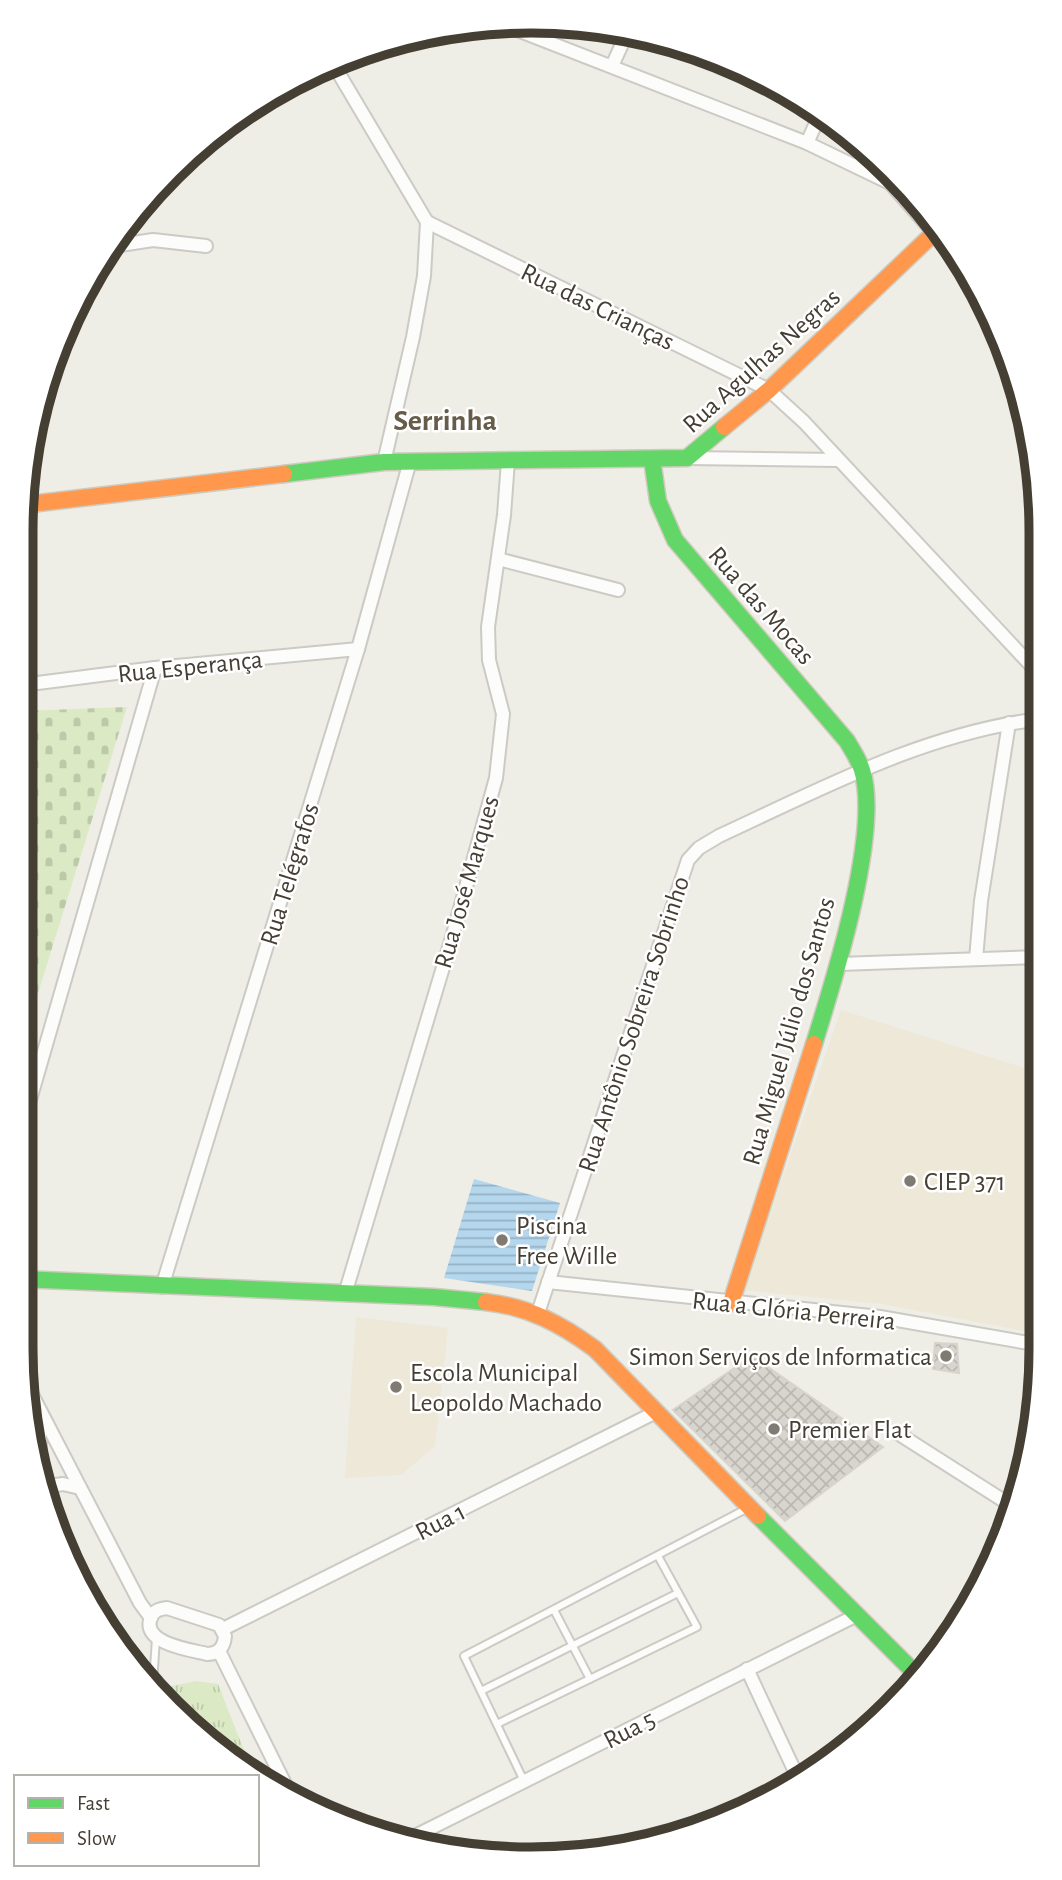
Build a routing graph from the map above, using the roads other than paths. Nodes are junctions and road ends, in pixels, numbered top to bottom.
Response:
1 (526, 33) edge
2 (623, 42) edge
3 (612, 66) junction
4 (338, 72) edge
5 (816, 123) edge
6 (807, 143) junction
7 (863, 160) edge
8 (858, 165) junction
9 (883, 179) edge
10 (427, 222) junction
11 (931, 235) edge
12 (124, 244) edge
13 (206, 246) dead end
14 (769, 390) junction
15 (687, 458) junction
16 (652, 459) junction
17 (837, 460) junction
18 (410, 461) junction
19 (508, 461) junction
20 (384, 462) junction
21 (34, 504) edge
22 (498, 559) junction
23 (618, 590) dead end
24 (358, 649) junction
25 (1029, 663) edge
26 (155, 668) junction
27 (33, 684) edge
28 (1029, 720) edge
29 (1009, 723) junction
30 (862, 770) junction
31 (1029, 957) edge
32 (976, 959) junction
33 (839, 964) junction
34 (33, 1090) edge
35 (33, 1280) edge
36 (548, 1282) junction
37 (162, 1287) junction
38 (345, 1294) junction
39 (730, 1303) junction
40 (538, 1312) junction
41 (1029, 1343) edge
42 (37, 1406) edge
43 (40, 1412) junction
44 (656, 1412) junction
45 (40, 1427) edge
46 (900, 1434) dead end
47 (53, 1486) edge
48 (80, 1488) junction
49 (1005, 1501) edge
50 (750, 1507) junction
51 (658, 1556) junction
52 (678, 1593) junction
53 (554, 1610) junction
54 (855, 1616) junction
55 (151, 1618) junction
56 (223, 1629) junction
57 (156, 1638) junction
58 (572, 1646) junction
59 (219, 1651) junction
60 (747, 1669) junction
61 (911, 1670) edge
62 (154, 1673) edge
63 (590, 1679) junction
64 (481, 1691) junction
65 (497, 1724) junction
66 (795, 1771) edge
67 (283, 1781) edge
68 (524, 1781) junction
69 (419, 1834) edge

1 - 3 street
2 - 3 street
3 - 6 street
4 - 10 street
5 - 6 street
6 - 8 street
7 - 8 street
8 - 9 street
10 - 14 street, Rua das Crianças
10 - 20 street
11 - 14 street, Rua Agulhas Negras
12 - 13 street
14 - 15 street, Rua Agulhas Negras
14 - 17 street, Rua das Crianças
15 - 16 street, Rua Agulhas Negras
15 - 17 street
16 - 19 street, Rua Agulhas Negras
16 - 30 street, Rua das Mocas
17 - 25 street
18 - 19 street, Rua Agulhas Negras
18 - 20 street, Rua Agulhas Negras
18 - 24 street, Rua Telégrafos
19 - 22 street, Rua José Marques
20 - 21 street, Rua Agulhas Negras
22 - 23 street
22 - 38 street, Rua José Marques
24 - 26 street, Rua Esperança
24 - 37 street, Rua Telégrafos
26 - 27 street, Rua Esperança
26 - 34 street
28 - 29 street, Rua Antônio Sobreira Sobrinho
29 - 30 street, Rua Antônio Sobreira Sobrinho
29 - 32 street
30 - 33 street, Rua Miguel Júlio dos Santos
30 - 36 street, Rua Antônio Sobreira Sobrinho
31 - 32 street
32 - 33 street
33 - 39 street, Rua Miguel Júlio dos Santos
35 - 37 street
36 - 39 street, Rua a Glória Perreira
36 - 40 street, Rua Antônio Sobreira Sobrinho
37 - 38 street
38 - 40 street
39 - 41 street, Rua a Glória Perreira
40 - 44 street
42 - 43 street
43 - 45 street
43 - 48 street
44 - 50 street
44 - 56 street, Rua 1
46 - 49 street
47 - 48 street
48 - 55 street
50 - 51 lane
50 - 54 street
51 - 52 lane
51 - 53 lane
52 - 58 lane
52 - 63 lane
53 - 58 lane
53 - 64 lane
54 - 60 street, Rua 5
54 - 61 street
55 - 56 street
55 - 57 street
56 - 59 street
57 - 59 street
57 - 62 lane
58 - 63 lane
58 - 64 lane
59 - 67 street
60 - 66 street
60 - 68 street, Rua 5
63 - 65 lane
64 - 65 lane
65 - 68 lane
68 - 69 street, Rua 5

